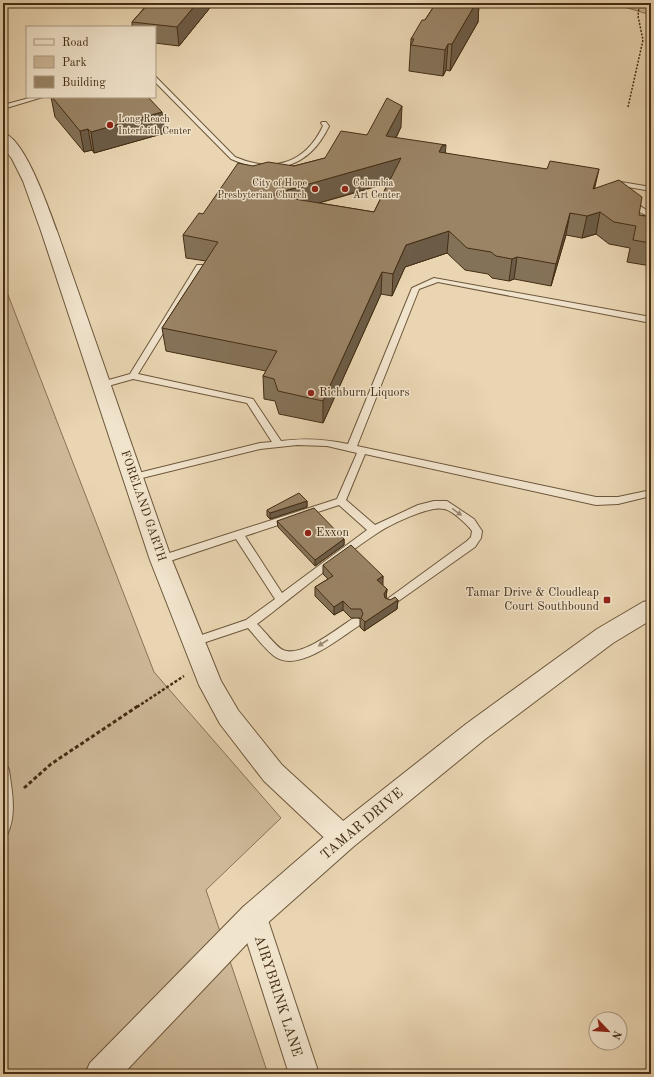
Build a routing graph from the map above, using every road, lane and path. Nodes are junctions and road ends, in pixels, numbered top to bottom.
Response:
1 (642, 3) edge
2 (156, 79) edge
3 (36, 98) edge
4 (3, 107) edge
5 (628, 107) dead end
6 (324, 123) dead end
7 (3, 137) edge
8 (651, 189) edge
9 (651, 215) edge
10 (200, 267) edge
11 (651, 320) edge
12 (133, 376) junction
13 (101, 385) junction
14 (278, 444) junction
15 (351, 449) junction
16 (362, 451) junction
17 (134, 478) junction
18 (651, 493) edge
19 (341, 501) junction
20 (374, 530) junction
21 (239, 535) junction
22 (161, 560) junction
23 (281, 600) junction
24 (390, 603) edge
25 (651, 609) edge
26 (356, 622) dead end
27 (250, 623) junction
28 (194, 642) junction
29 (203, 664) junction
30 (3, 770) edge
31 (8, 803) junction
32 (3, 831) edge
33 (343, 838) junction
34 (253, 917) junction
35 (101, 1074) edge
36 (304, 1074) edge

1 - 5 path
2 - 6 lane
3 - 4 lane
7 - 13 street, FORELAND GARTH
8 - 9 lane
10 - 12 lane
11 - 15 lane
12 - 13 lane
12 - 14 lane
13 - 17 street, FORELAND GARTH
14 - 15 lane
14 - 17 lane
15 - 16 lane
16 - 18 lane
16 - 19 lane
17 - 22 street, FORELAND GARTH
19 - 20 lane
19 - 21 lane
20 - 23 lane
20 -> 24 lane
21 - 22 lane
21 - 23 lane
22 - 28 street, FORELAND GARTH
23 - 27 lane
25 - 33 street, TAMAR DRIVE
26 -> 27 lane
27 - 28 lane
28 - 29 street, FORELAND GARTH
29 - 31 path
29 - 33 street, FORELAND GARTH
30 - 31 lane
31 - 32 lane
33 - 34 street, TAMAR DRIVE
34 - 35 street, TAMAR DRIVE
34 - 36 street, AIRYBRINK LANE

